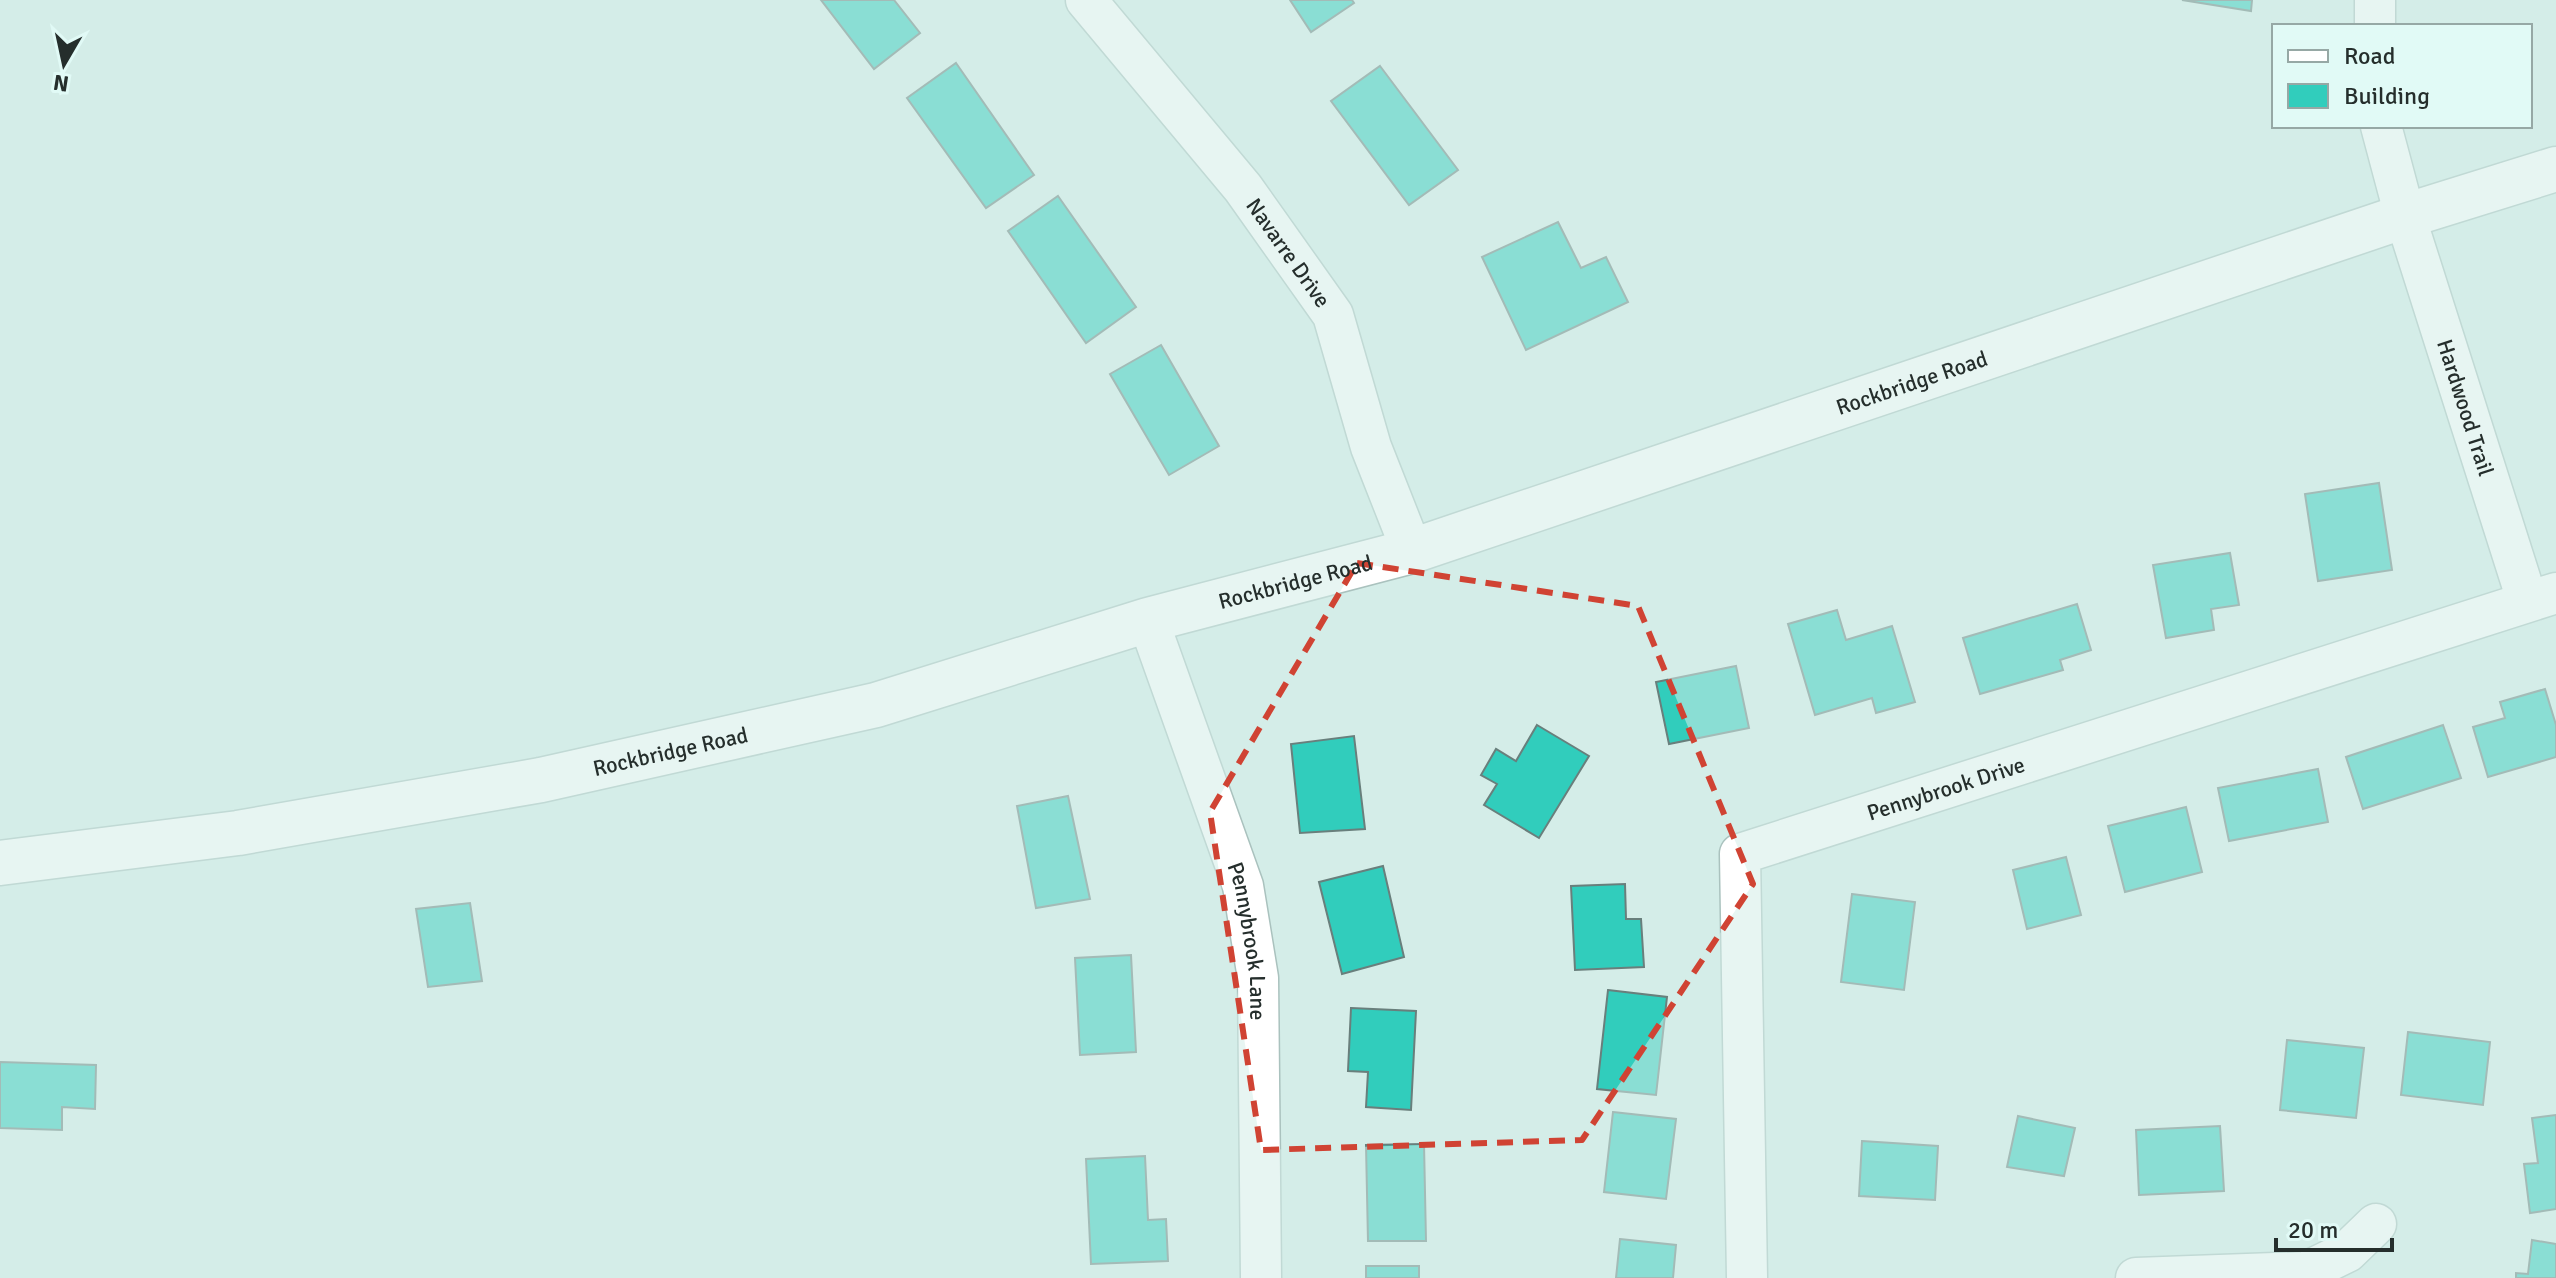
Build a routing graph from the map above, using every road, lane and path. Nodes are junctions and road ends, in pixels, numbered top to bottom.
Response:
1 (1086, 0) edge
2 (2375, 0) edge
3 (2375, 24) edge
4 (2382, 128) edge
5 (2556, 169) edge
6 (2405, 216) junction
7 (1412, 551) junction
8 (2541, 596) edge
9 (1148, 620) junction
10 (0, 863) edge
11 (2376, 1224) dead end
12 (1261, 1278) edge
13 (1747, 1278) edge
14 (2136, 1278) edge

1 - 7 street, Navarre Drive
2 - 3 street
4 - 6 street, Hardwood Trail
5 - 6 main road, Rockbridge Road
6 - 7 main road, Rockbridge Road
6 - 8 street, Hardwood Trail
7 - 9 main road, Rockbridge Road
8 - 13 street, Pennybrook Drive
9 - 10 main road, Rockbridge Road
9 - 12 street, Pennybrook Lane
11 - 14 street

